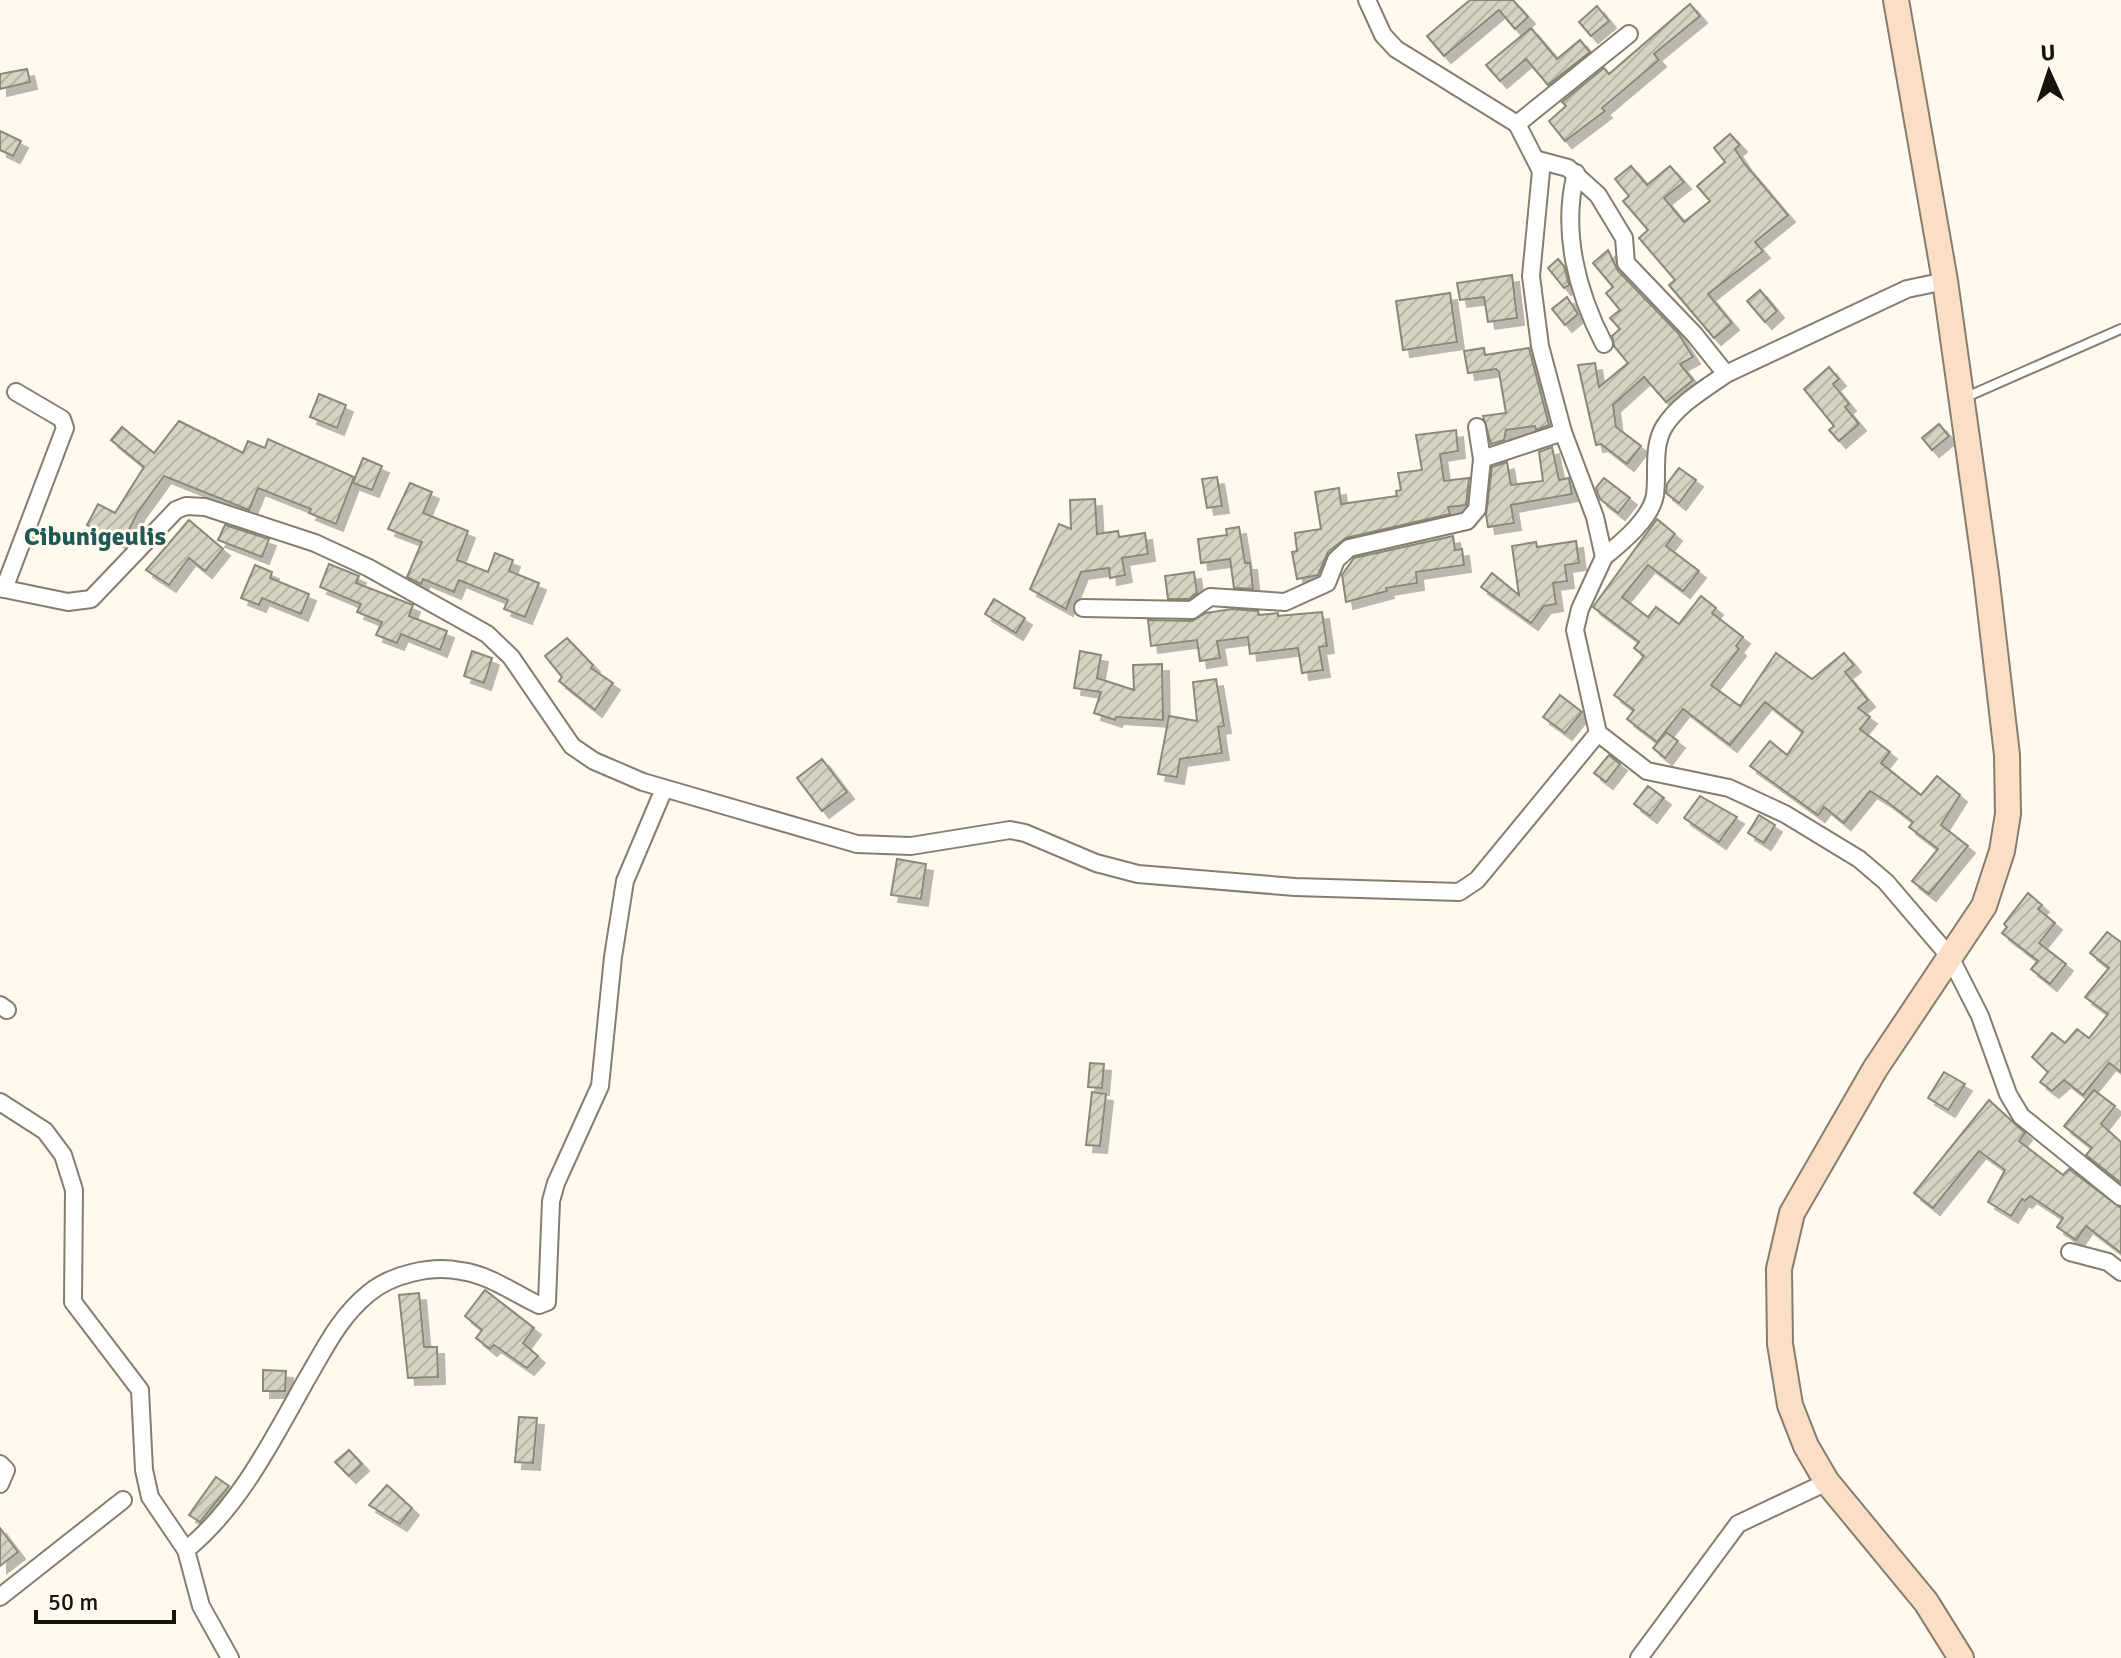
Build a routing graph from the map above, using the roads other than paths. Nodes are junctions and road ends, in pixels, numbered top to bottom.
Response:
1 (1367, 0) edge
2 (1896, 0) edge
3 (1629, 34) dead end
4 (1517, 124) junction
5 (1538, 160) junction
6 (1576, 173) junction
7 (1925, 286) junction
8 (2121, 329) edge
9 (1604, 344) dead end
10 (1726, 374) junction
11 (16, 392) dead end
12 (1960, 400) junction
13 (1477, 427) dead end
14 (1563, 432) junction
15 (1482, 459) junction
16 (1604, 557) junction
17 (2, 588) edge
18 (1083, 608) dead end
19 (1598, 733) junction
20 (664, 789) junction
21 (1950, 957) junction
22 (0, 1102) edge
23 (2121, 1197) edge
24 (2070, 1252) dead end
25 (2121, 1272) edge
26 (0, 1464) edge
27 (1827, 1482) junction
28 (0, 1484) edge
29 (123, 1500) dead end
30 (186, 1550) junction
31 (0, 1597) edge
32 (230, 1658) edge
33 (1639, 1658) edge
34 (1961, 1658) edge

1 - 4 street
2 - 7 street
3 - 4 street
4 - 5 street
5 - 6 street
5 - 14 street
6 - 9 street
6 - 10 street
7 - 10 street
7 - 12 street
8 - 12 lane
10 - 16 street
11 - 17 street
12 - 21 street
13 - 15 street
14 - 15 street
14 - 16 street
15 - 18 street
16 - 19 street
17 - 20 street
19 - 20 street
19 - 21 street
20 - 30 street
21 - 23 street
21 - 27 street
22 - 30 street
24 - 25 street
26 - 28 street
27 - 33 street
27 - 34 street
29 - 31 street
30 - 32 street

